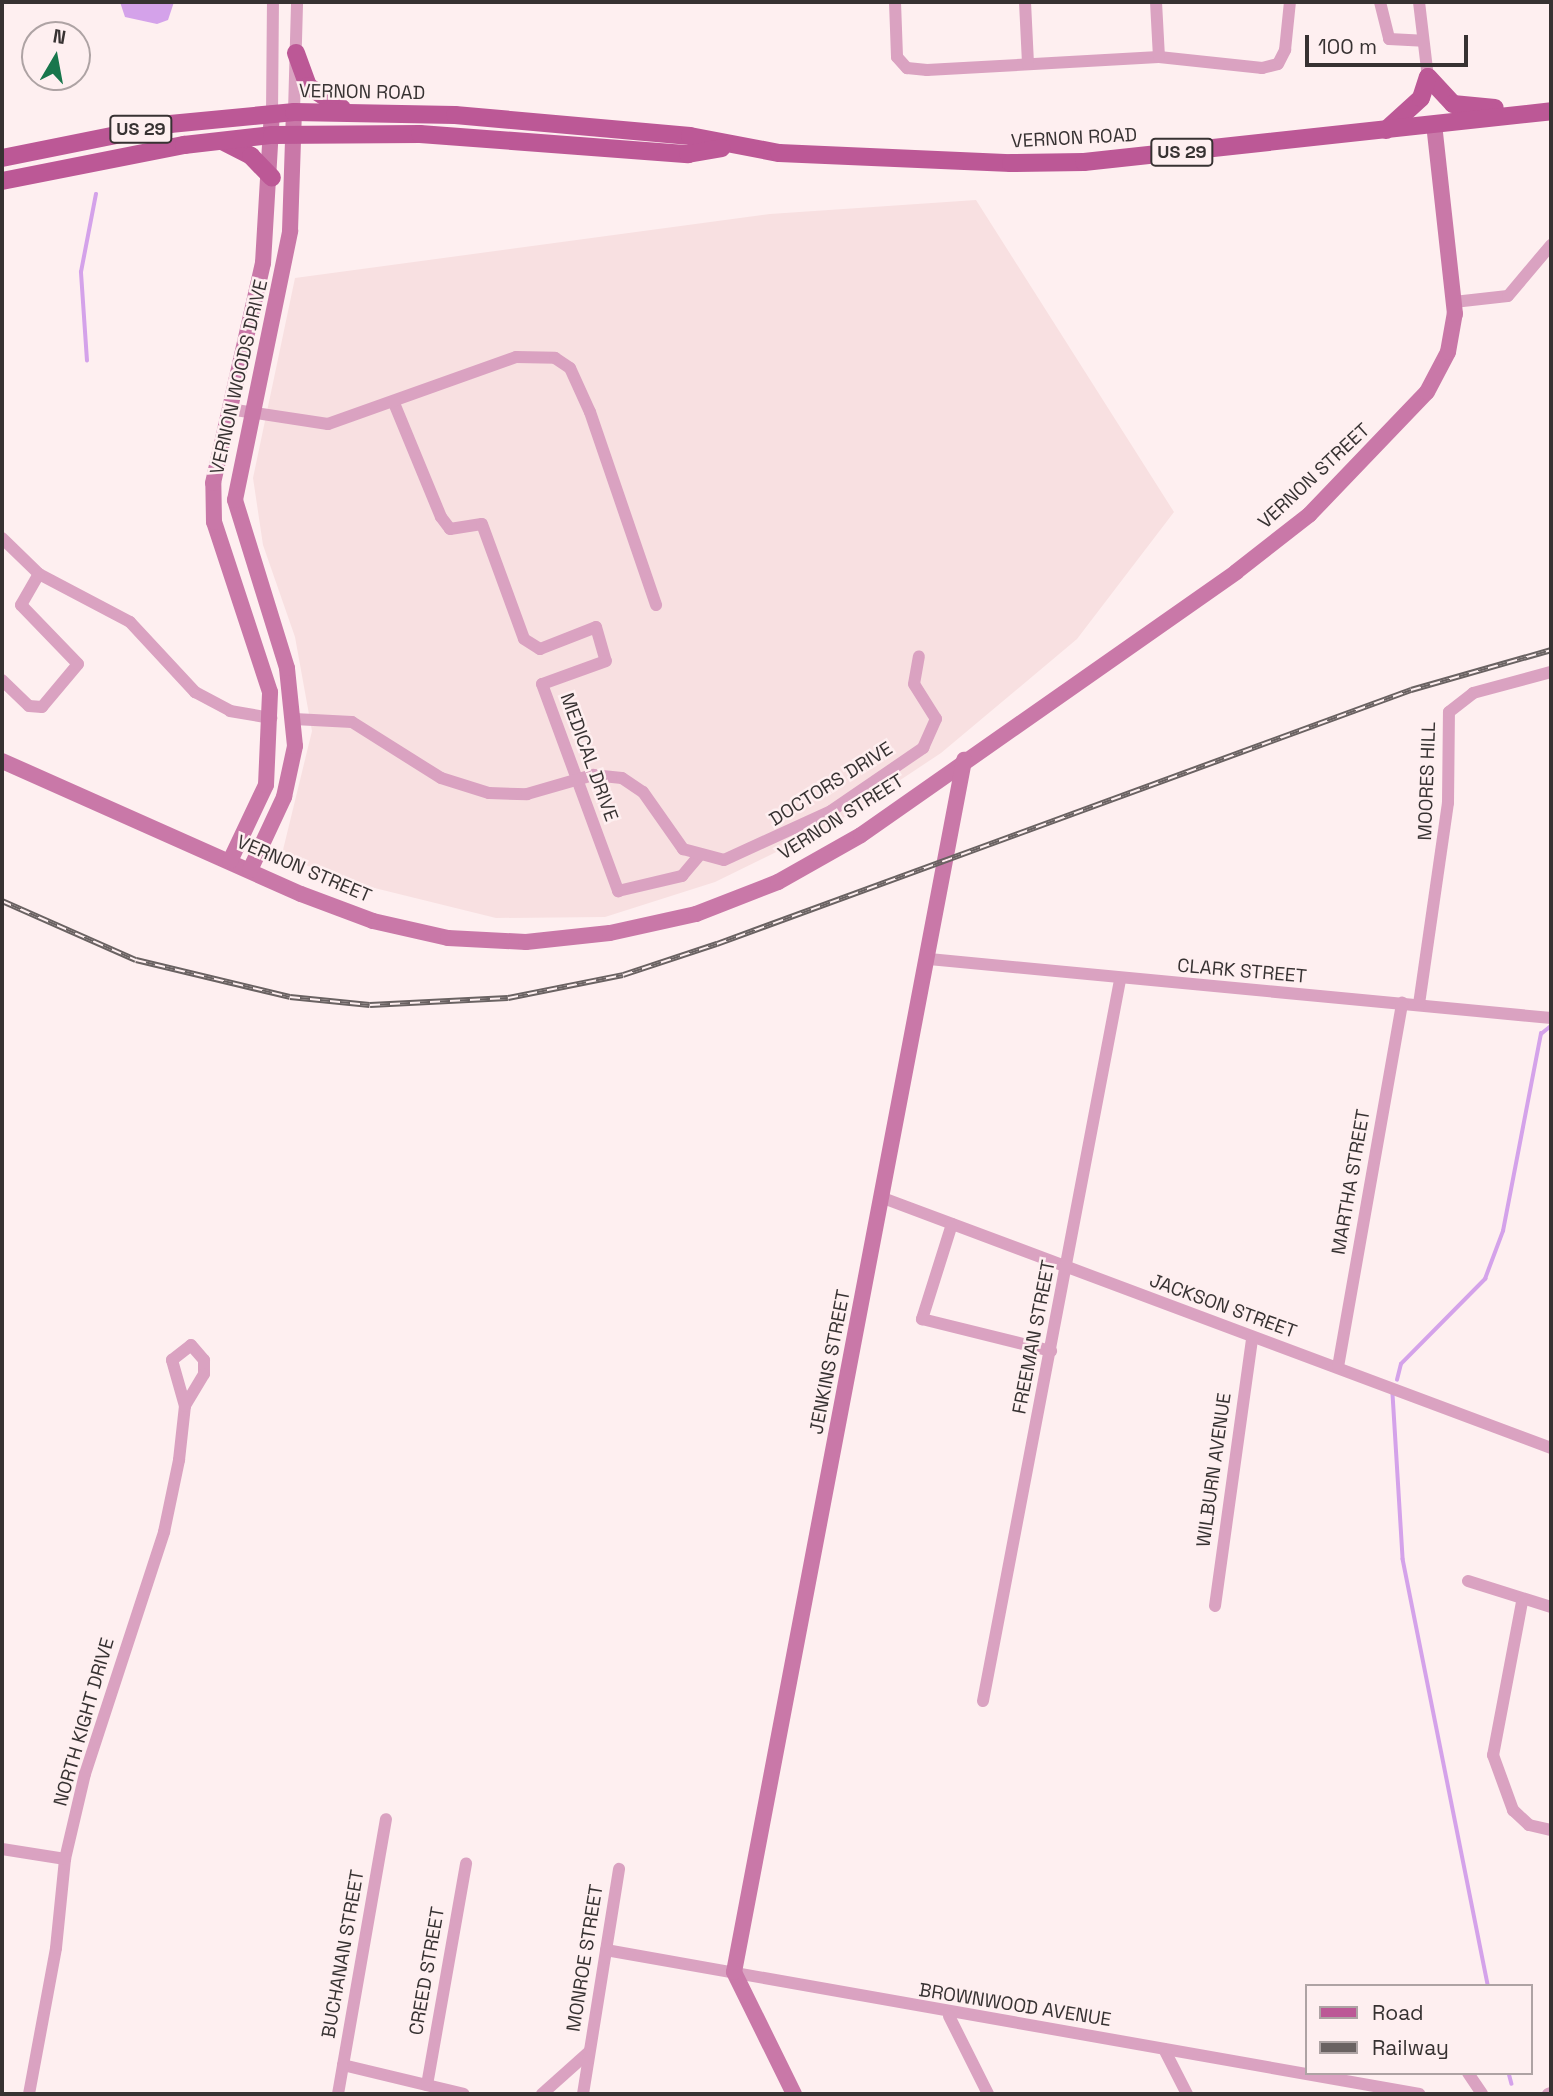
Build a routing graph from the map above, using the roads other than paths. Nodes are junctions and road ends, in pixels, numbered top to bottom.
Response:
1 (273, 2) edge
2 (297, 2) edge
3 (895, 2) edge
4 (1025, 2) edge
5 (1156, 2) edge
6 (1290, 2) edge
7 (1380, 2) edge
8 (1419, 2) edge
9 (1423, 41) junction
10 (296, 53) junction
11 (1159, 57) junction
12 (1028, 64) junction
13 (1428, 76) junction
14 (349, 111) junction
15 (1549, 111) edge
16 (293, 112) junction
17 (272, 113) junction
18 (1434, 125) junction
19 (1385, 131) junction
20 (272, 135) junction
21 (295, 135) junction
22 (219, 139) junction
23 (724, 147) junction
24 (2, 158) edge
25 (272, 178) junction
26 (2, 181) edge
27 (1551, 245) edge
28 (1454, 302) junction
29 (394, 403) junction
30 (229, 409) junction
31 (251, 414) junction
32 (2, 538) edge
33 (39, 574) junction
34 (656, 606) dead end
35 (919, 656) dead end
36 (1551, 671) edge
37 (2, 680) edge
38 (271, 718) junction
39 (295, 719) junction
40 (964, 760) junction
41 (2, 761) edge
42 (576, 779) junction
43 (698, 857) junction
44 (230, 861) junction
45 (250, 870) junction
46 (929, 959) junction
47 (1120, 980) junction
48 (1402, 1003) junction
49 (1419, 1004) junction
50 (1551, 1018) edge
51 (883, 1198) junction
52 (952, 1224) junction
53 (1067, 1268) junction
54 (1252, 1339) junction
55 (1051, 1351) junction
56 (1338, 1367) junction
57 (185, 1406) dead end
58 (1551, 1448) edge
59 (1468, 1581) dead end
60 (1522, 1602) junction
61 (1215, 1606) dead end
62 (1551, 1607) edge
63 (983, 1701) dead end
64 (386, 1819) dead end
65 (1551, 1830) edge
66 (2, 1849) edge
67 (65, 1859) junction
68 (466, 1863) dead end
69 (619, 1869) dead end
70 (606, 1950) junction
71 (734, 1972) junction
72 (949, 2016) junction
73 (1164, 2049) junction
74 (589, 2052) junction
75 (343, 2065) junction
76 (1304, 2074) edge
77 (1311, 2075) edge
78 (1469, 2075) edge
79 (427, 2085) junction
80 (29, 2094) edge
81 (338, 2094) edge
82 (464, 2094) edge
83 (542, 2094) edge
84 (583, 2094) edge
85 (794, 2094) edge
86 (988, 2094) edge
87 (1187, 2094) edge
88 (1419, 2094) edge
89 (1482, 2094) edge

1 - 17 street, VERNON WOODS DRIVE
2 - 10 street, VERNON WOODS DRIVE
3 - 12 street
4 - 12 street
5 - 11 street
6 - 11 street
7 - 9 street
8 - 9 street
9 - 13 street
10 - 14 main road
10 - 16 street, VERNON WOODS DRIVE
11 - 12 street
13 - 15 main road
13 - 19 main road
14 - 16 main road, VERNON ROAD / US 29
14 - 23 main road, VERNON ROAD / US 29
15 - 18 main road, VERNON ROAD / US 29
16 - 17 main road, VERNON ROAD / US 29
16 - 21 street, VERNON WOODS DRIVE
17 - 20 street, VERNON WOODS DRIVE
17 - 24 main road, VERNON ROAD / US 29
18 - 19 main road, VERNON ROAD / US 29
18 - 28 street, VERNON STREET
19 - 23 main road, VERNON ROAD / US 29
20 - 21 main road, VERNON ROAD / US 29
20 - 22 main road, VERNON ROAD / US 29
20 - 25 street, VERNON WOODS DRIVE
21 - 23 main road, VERNON ROAD / US 29
21 - 31 street, VERNON WOODS DRIVE
22 - 25 main road
22 - 26 main road, VERNON ROAD / US 29
25 - 30 street, VERNON WOODS DRIVE
27 - 28 street
28 - 40 street, VERNON STREET
29 - 31 street
29 - 34 street
29 - 42 street, MEDICAL DRIVE
30 - 31 street
30 - 38 street, VERNON WOODS DRIVE
31 - 39 street, VERNON WOODS DRIVE
32 - 33 street
33 - 37 street
33 - 38 street
35 - 43 street, DOCTORS DRIVE
36 - 49 street, MOORES HILL
38 - 39 street
38 - 44 street, VERNON WOODS DRIVE
39 - 42 street
39 - 45 street, VERNON WOODS DRIVE
40 - 45 street, VERNON STREET
40 - 46 street, JENKINS STREET
41 - 44 street, VERNON STREET
42 - 43 street
42 - 43 street, MEDICAL DRIVE
44 - 45 street, VERNON STREET
46 - 47 street, CLARK STREET
46 - 51 street, JENKINS STREET
47 - 48 street, CLARK STREET
47 - 53 street, FREEMAN STREET
48 - 49 street, CLARK STREET
48 - 56 street, MARTHA STREET
49 - 50 street, CLARK STREET
51 - 52 street, JACKSON STREET
51 - 71 street, JENKINS STREET
52 - 53 street, JACKSON STREET
52 - 55 street
53 - 54 street, JACKSON STREET
53 - 55 street, FREEMAN STREET
54 - 56 street, JACKSON STREET
54 - 61 street, WILBURN AVENUE
55 - 63 street, FREEMAN STREET
56 - 58 street, JACKSON STREET
57 - 67 street, NORTH KIGHT DRIVE
59 - 60 street
60 - 62 street
60 - 65 street
64 - 75 street, BUCHANAN STREET
66 - 67 street
67 - 80 street, NORTH KIGHT DRIVE
68 - 79 street, CREED STREET
69 - 70 street, MONROE STREET
70 - 71 street, BROWNWOOD AVENUE
70 - 74 street, MONROE STREET
71 - 72 street, BROWNWOOD AVENUE
71 - 85 street
72 - 73 street, BROWNWOOD AVENUE
72 - 86 street
73 - 76 street, BROWNWOOD AVENUE
73 - 87 street
74 - 83 street, MONROE STREET
74 - 84 street, MONROE STREET
75 - 79 street
75 - 81 street, BUCHANAN STREET
77 - 88 street, BROWNWOOD AVENUE
78 - 89 street
79 - 82 street

